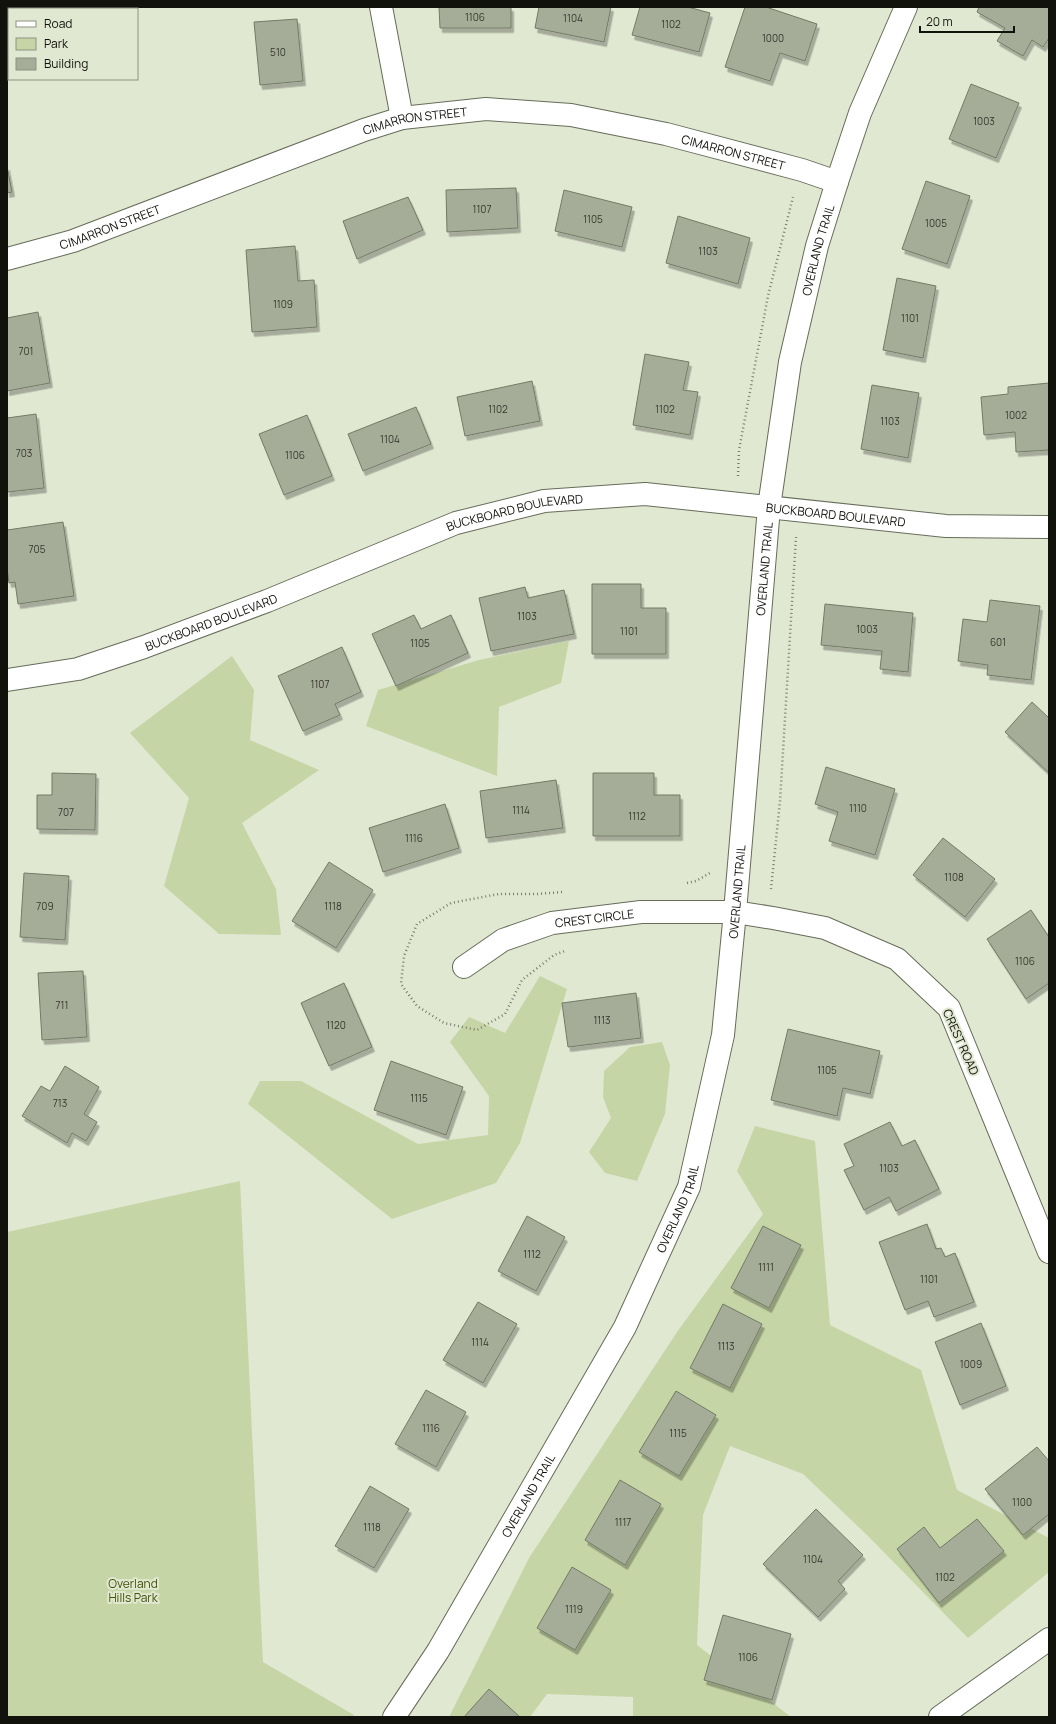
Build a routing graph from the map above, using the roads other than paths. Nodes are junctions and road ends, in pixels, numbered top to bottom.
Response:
1 (381, 7) edge
2 (906, 7) edge
3 (402, 118) junction
4 (836, 182) junction
5 (7, 259) edge
6 (769, 507) junction
7 (1049, 526) edge
8 (7, 680) edge
9 (736, 912) junction
10 (464, 967) dead end
11 (1042, 1216) edge
12 (1049, 1252) edge
13 (1049, 1639) edge
14 (394, 1717) edge
15 (940, 1717) edge

1 - 3 street
2 - 4 street, OVERLAND TRAIL
3 - 4 street, CIMARRON STREET
3 - 5 street, CIMARRON STREET
4 - 6 street, OVERLAND TRAIL
6 - 7 street, BUCKBOARD BOULEVARD
6 - 8 street, BUCKBOARD BOULEVARD
6 - 9 street, OVERLAND TRAIL
9 - 10 street, CREST CIRCLE
9 - 11 street, CREST ROAD
9 - 14 street, OVERLAND TRAIL
11 - 12 street, CREST ROAD
13 - 15 street

